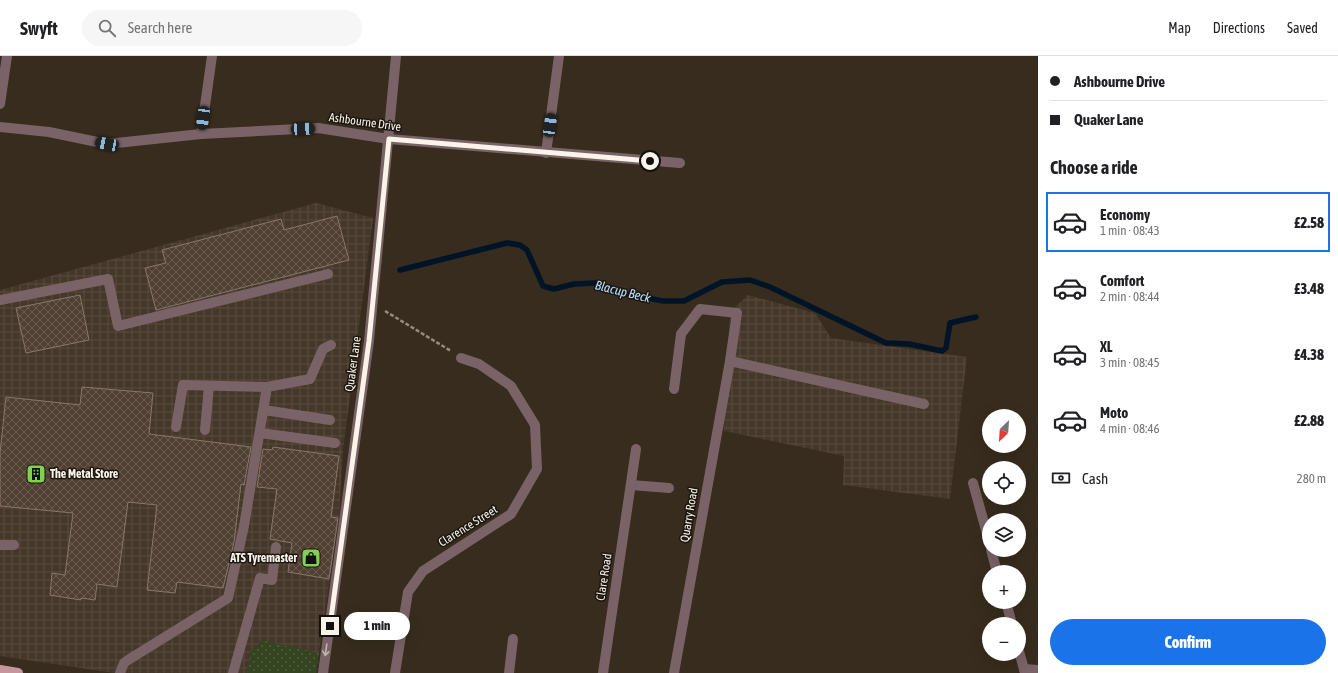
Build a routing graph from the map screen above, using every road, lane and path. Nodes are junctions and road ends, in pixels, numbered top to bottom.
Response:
1 (7, 56) edge
2 (212, 56) edge
3 (396, 56) edge
4 (559, 56) edge
5 (0, 104) edge
6 (0, 128) edge
7 (201, 134) junction
8 (389, 139) junction
9 (546, 153) junction
10 (680, 164) dead end
11 (328, 274) dead end
12 (0, 300) edge
13 (373, 303) junction
14 (331, 345) dead end
15 (461, 358) joint
16 (730, 361) junction
17 (209, 386) junction
18 (267, 387) junction
19 (674, 389) dead end
20 (924, 404) dead end
21 (264, 410) junction
22 (330, 420) dead end
23 (176, 427) dead end
24 (205, 430) dead end
25 (260, 433) junction
26 (335, 443) dead end
27 (636, 449) dead end
28 (973, 483) dead end
29 (631, 485) junction
30 (669, 488) dead end
31 (982, 516) edge
32 (0, 545) edge
33 (14, 545) dead end
34 (276, 547) dead end
35 (513, 639) dead end
36 (1022, 661) edge
37 (0, 670) edge
38 (1038, 670) edge
39 (1025, 671) edge
40 (18, 673) edge
41 (120, 673) edge
42 (233, 673) edge
43 (323, 673) edge
44 (395, 673) edge
45 (509, 673) edge
46 (603, 673) edge
47 (674, 673) edge

1 - 5 street
2 - 7 street
3 - 8 street, Quaker Lane
4 - 9 street
6 - 7 street, Ashbourne Drive
7 - 8 street, Ashbourne Drive
8 - 9 street, Ashbourne Drive
8 - 13 street, Quaker Lane
9 - 10 street, Ashbourne Drive
11 - 12 street
13 - 15 path
13 -> 43 street, Quaker Lane
14 - 18 street
15 - 44 street, Clarence Street
16 - 19 street, Quarry Road
16 - 20 street
16 - 47 street, Quarry Road
17 - 18 street
17 - 23 street
17 - 24 street
18 - 21 street
21 - 22 street
21 - 25 street
25 - 26 street
25 - 41 street
27 - 29 street, Clare Road
28 - 31 street
29 - 30 street
29 - 46 street, Clare Road
32 - 33 street
34 - 42 street
35 - 45 street
36 - 39 street
37 - 40 main road
38 - 39 street

